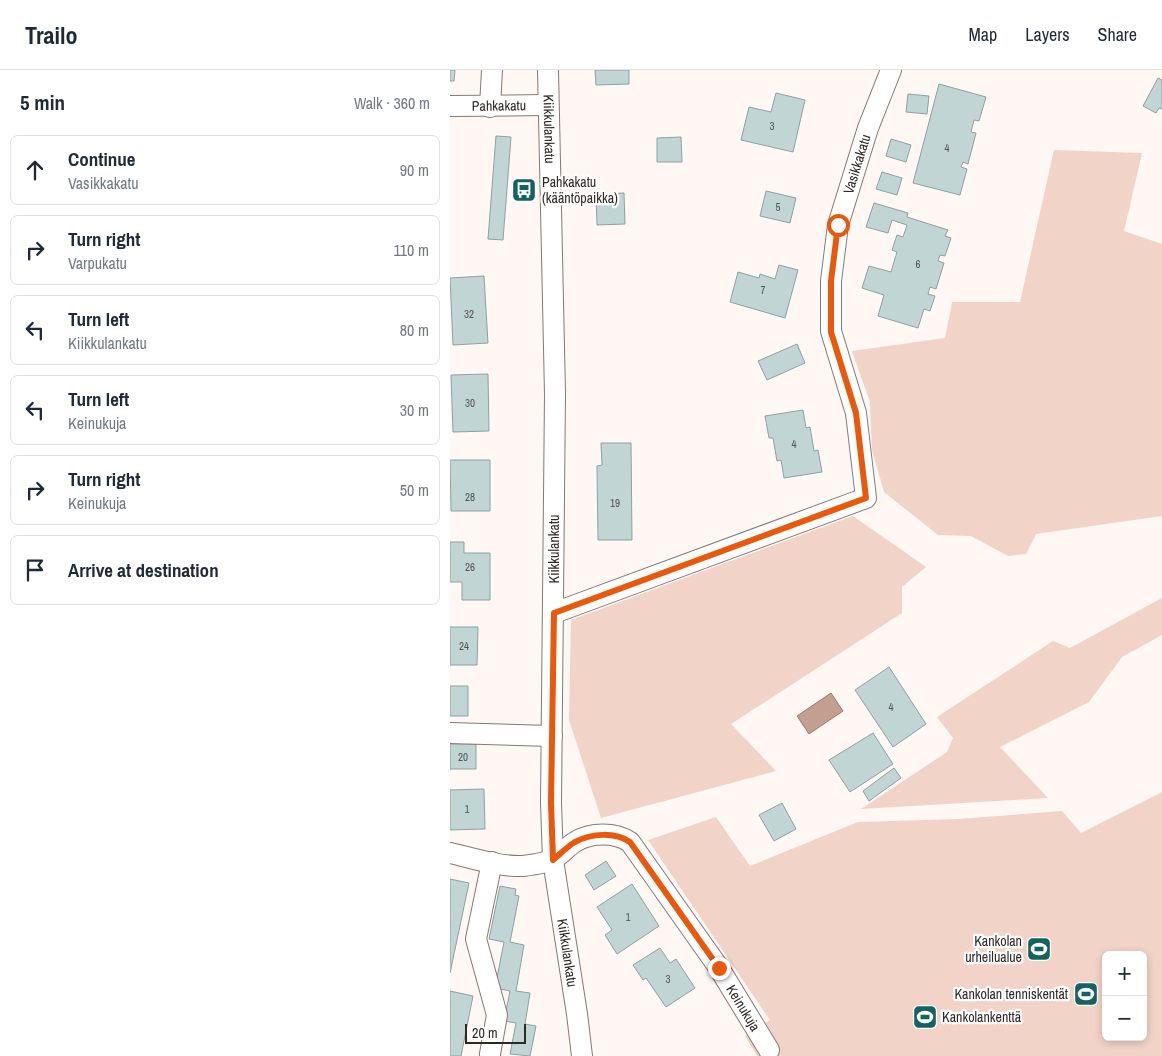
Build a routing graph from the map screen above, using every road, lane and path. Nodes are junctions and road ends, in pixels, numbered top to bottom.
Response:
1 (492, 70) edge
2 (548, 70) edge
3 (890, 70) edge
4 (548, 105) junction
5 (450, 106) edge
6 (490, 106) junction
7 (554, 613) junction
8 (450, 733) edge
9 (552, 736) junction
10 (450, 854) edge
11 (553, 860) junction
12 (492, 862) junction
13 (770, 1050) dead end
14 (490, 1054) dead end
15 (582, 1056) edge

1 - 6 street
2 - 4 street, Kiikkulankatu
3 - 7 street, Vasikkakatu
4 - 6 street, Pahkakatu
4 - 7 street, Kiikkulankatu
5 - 6 street, Pahkakatu
7 - 9 street, Kiikkulankatu
8 - 9 street
9 - 11 street, Kiikkulankatu
10 - 12 street
11 - 12 street
11 - 13 street, Keinukuja
11 - 15 street, Kiikkulankatu
12 - 14 street

